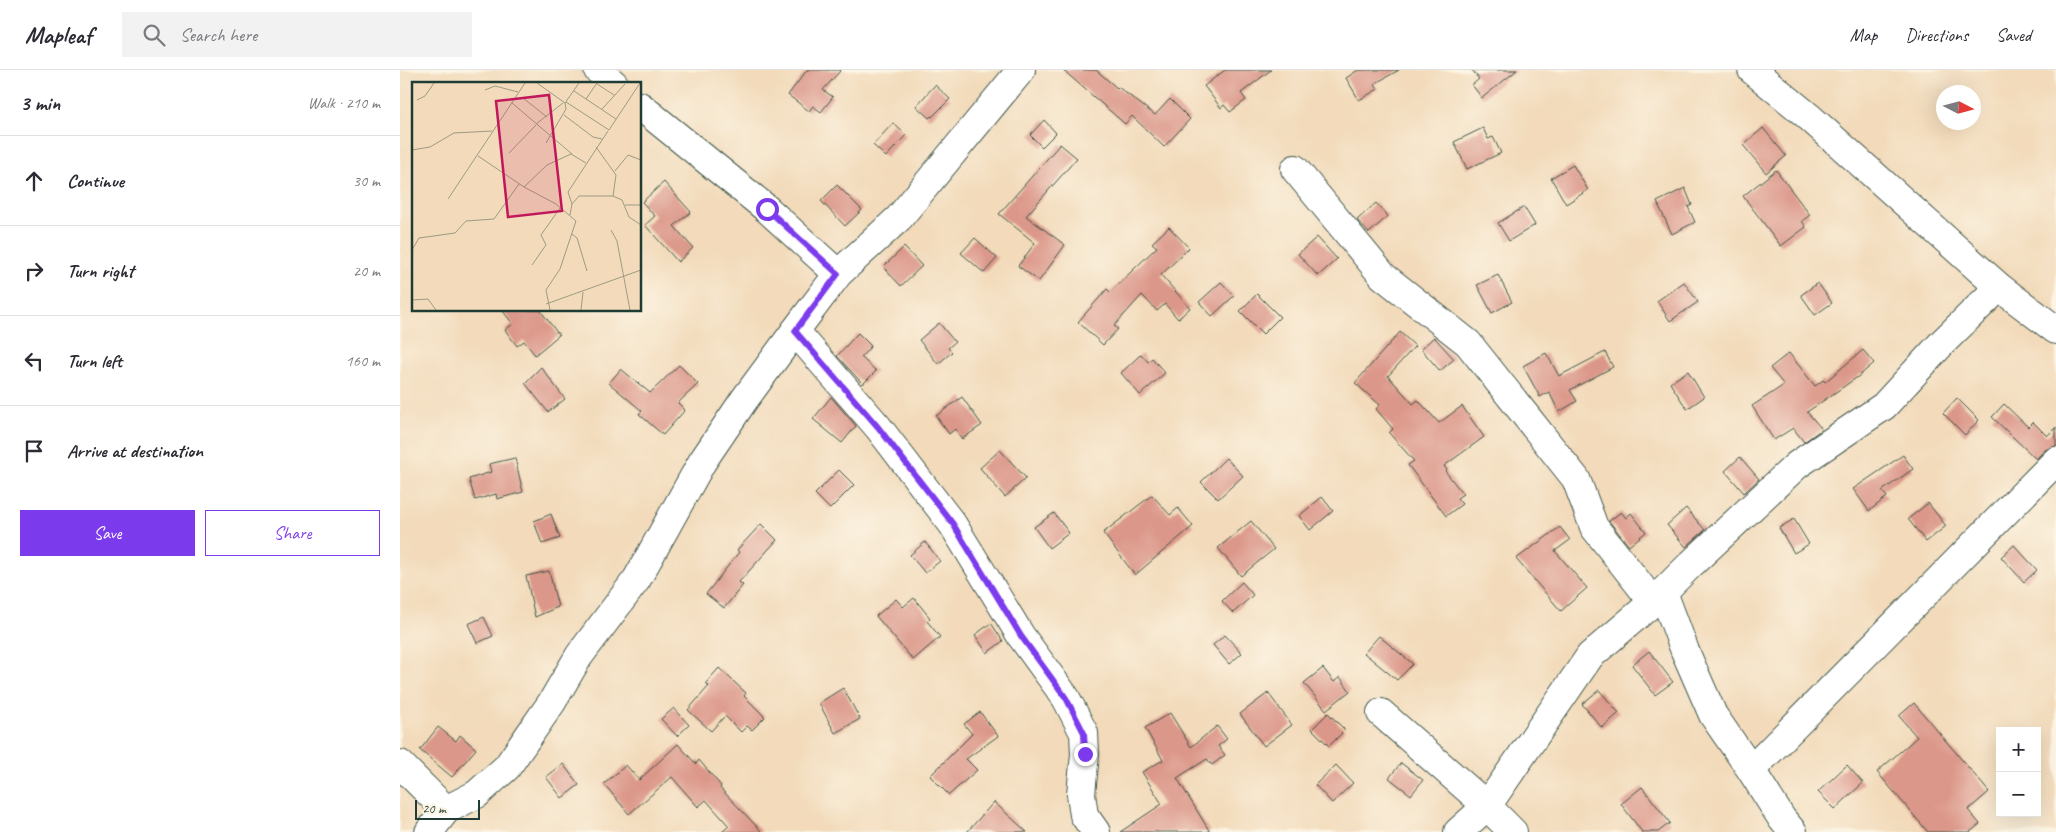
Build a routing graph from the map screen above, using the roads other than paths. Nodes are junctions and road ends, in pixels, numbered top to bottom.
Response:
1 (598, 70) edge
2 (1021, 70) edge
3 (1752, 70) edge
4 (612, 82) edge
5 (641, 107) edge
6 (1295, 169) dead end
7 (838, 274) junction
8 (1999, 286) junction
9 (2056, 330) edge
10 (795, 331) junction
11 (2056, 461) edge
12 (1658, 597) junction
13 (1381, 713) dead end
14 (400, 764) edge
15 (1751, 770) junction
16 (1487, 806) junction
17 (446, 810) junction
18 (429, 832) edge
19 (1096, 832) edge
20 (1458, 832) edge
21 (1513, 832) edge
22 (1793, 832) edge

1 - 4 street
2 - 7 street
3 - 8 street
5 - 7 street
6 - 12 street
7 - 10 street
8 - 9 street
8 - 12 street
10 - 17 street
10 - 19 street
11 - 15 street
12 - 15 street
12 - 16 street
13 - 16 street
14 - 17 street
15 - 22 street
16 - 20 street
16 - 21 street
17 - 18 street

